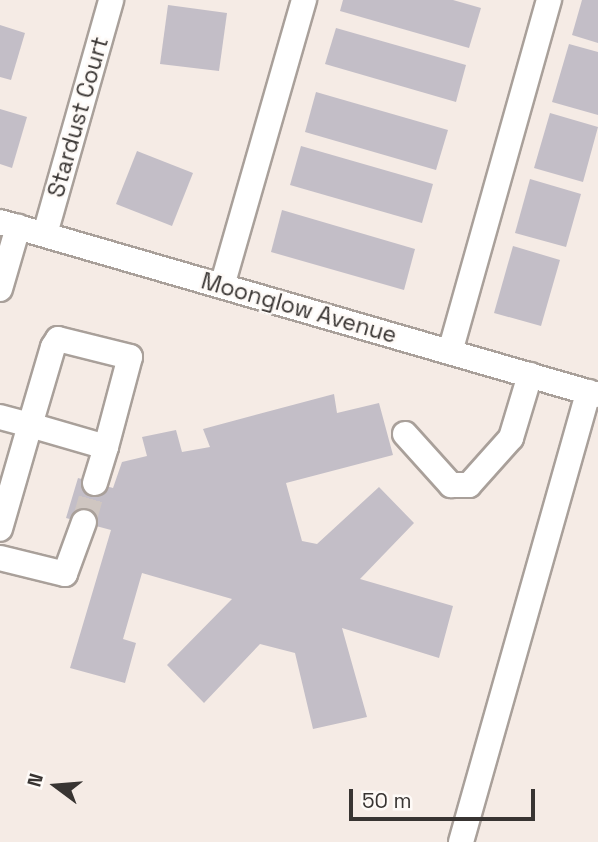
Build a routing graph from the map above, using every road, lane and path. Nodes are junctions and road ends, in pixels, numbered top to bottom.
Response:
1 (111, 0) edge
2 (304, 0) edge
3 (549, 0) edge
4 (9, 224) edge
5 (45, 234) junction
6 (222, 286) junction
7 (0, 289) edge
8 (450, 352) junction
9 (530, 375) junction
10 (593, 393) edge
11 (0, 417) edge
12 (30, 425) junction
13 (405, 434) dead end
14 (106, 447) junction
15 (95, 483) tunnel mouth
16 (84, 522) tunnel mouth
17 (0, 529) edge
18 (0, 558) edge
19 (461, 842) edge

1 - 5 street, Stardust Court
2 - 6 street
3 - 8 street
4 - 5 street, Moonglow Avenue
4 - 7 street
5 - 6 street, Moonglow Avenue
6 - 8 street, Moonglow Avenue
8 - 9 street, Moonglow Avenue
9 - 10 street, Moonglow Avenue
9 - 13 street
10 - 19 street
11 - 12 street
12 - 14 street
12 - 14 street
12 - 17 street
14 - 15 street
16 - 18 street

